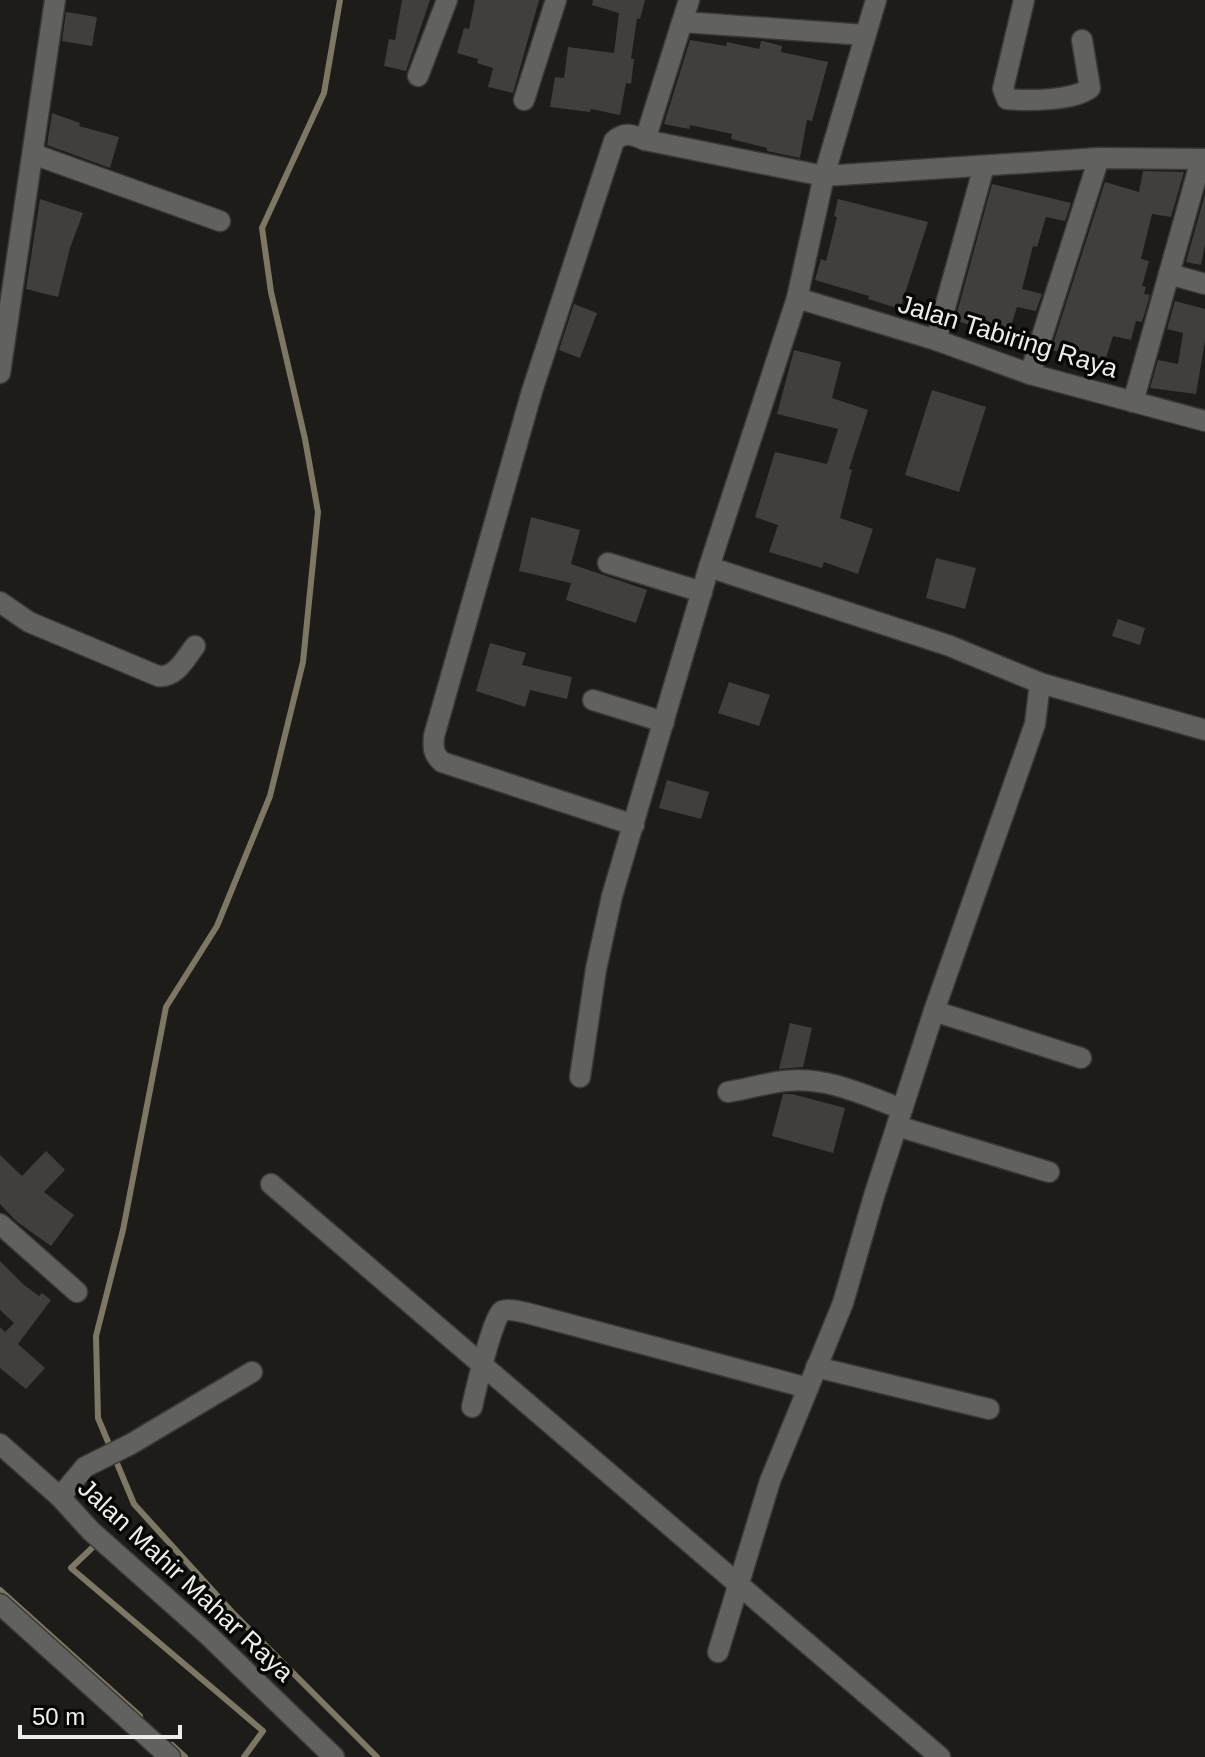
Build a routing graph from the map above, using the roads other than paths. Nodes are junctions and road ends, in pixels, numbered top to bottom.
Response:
1 (55, 0) edge
2 (447, 0) edge
3 (556, 0) edge
4 (689, 0) edge
5 (876, 0) edge
6 (1024, 0) edge
7 (683, 22) junction
8 (865, 35) junction
9 (1082, 40) dead end
10 (418, 76) dead end
11 (524, 100) dead end
12 (645, 140) junction
13 (33, 154) junction
14 (1099, 158) junction
15 (1203, 160) edge
16 (984, 166) junction
17 (824, 176) junction
18 (220, 221) dead end
19 (1169, 274) junction
20 (1205, 284) edge
21 (797, 298) junction
22 (936, 340) junction
23 (0, 373) edge
24 (1030, 374) junction
25 (1133, 402) junction
26 (1205, 421) edge
27 (608, 563) dead end
28 (709, 567) junction
29 (702, 592) junction
30 (0, 602) edge
31 (195, 646) dead end
32 (1040, 683) junction
33 (593, 700) dead end
34 (664, 722) junction
35 (1205, 730) edge
36 (634, 825) junction
37 (934, 1011) junction
38 (1081, 1058) dead end
39 (580, 1077) dead end
40 (728, 1092) dead end
41 (899, 1117) junction
42 (1049, 1172) dead end
43 (271, 1184) dead end
44 (0, 1224) edge
45 (77, 1292) dead end
46 (816, 1367) junction
47 (252, 1372) dead end
48 (808, 1388) junction
49 (472, 1407) dead end
50 (989, 1409) dead end
51 (0, 1444) edge
52 (60, 1497) junction
53 (0, 1604) edge
54 (718, 1652) dead end
55 (170, 1757) edge
56 (334, 1757) edge
57 (940, 1757) edge

1 - 13 street
2 - 10 street
3 - 11 street
4 - 7 street
5 - 8 street
6 - 9 street
7 - 8 street
7 - 12 street
8 - 17 street
12 - 17 street
12 - 36 street
13 - 18 street
13 - 23 street
14 - 15 street
14 - 16 street
14 - 24 street
15 - 19 street
16 - 17 street
16 - 22 street
17 - 21 street
19 - 20 street
19 - 25 street
21 - 22 street, Jalan Tabiring Raya
21 - 28 street
22 - 24 street, Jalan Tabiring Raya
24 - 25 street, Jalan Tabiring Raya
25 - 26 street, Jalan Tabiring Raya
27 - 29 street
28 - 29 street
28 - 32 street
29 - 34 street
30 - 31 street
32 - 35 street
32 - 37 street
33 - 34 street
34 - 36 street
36 - 39 street
37 - 38 street
37 - 41 street
40 - 41 street
41 - 42 street
41 - 46 street
43 - 57 street
44 - 45 street
46 - 48 street
46 - 50 street
47 - 52 street
48 - 49 street
48 - 54 street
51 - 52 street, Jalan Mahir Mahar Raya
52 - 56 street, Jalan Mahir Mahar Raya
53 - 55 street

